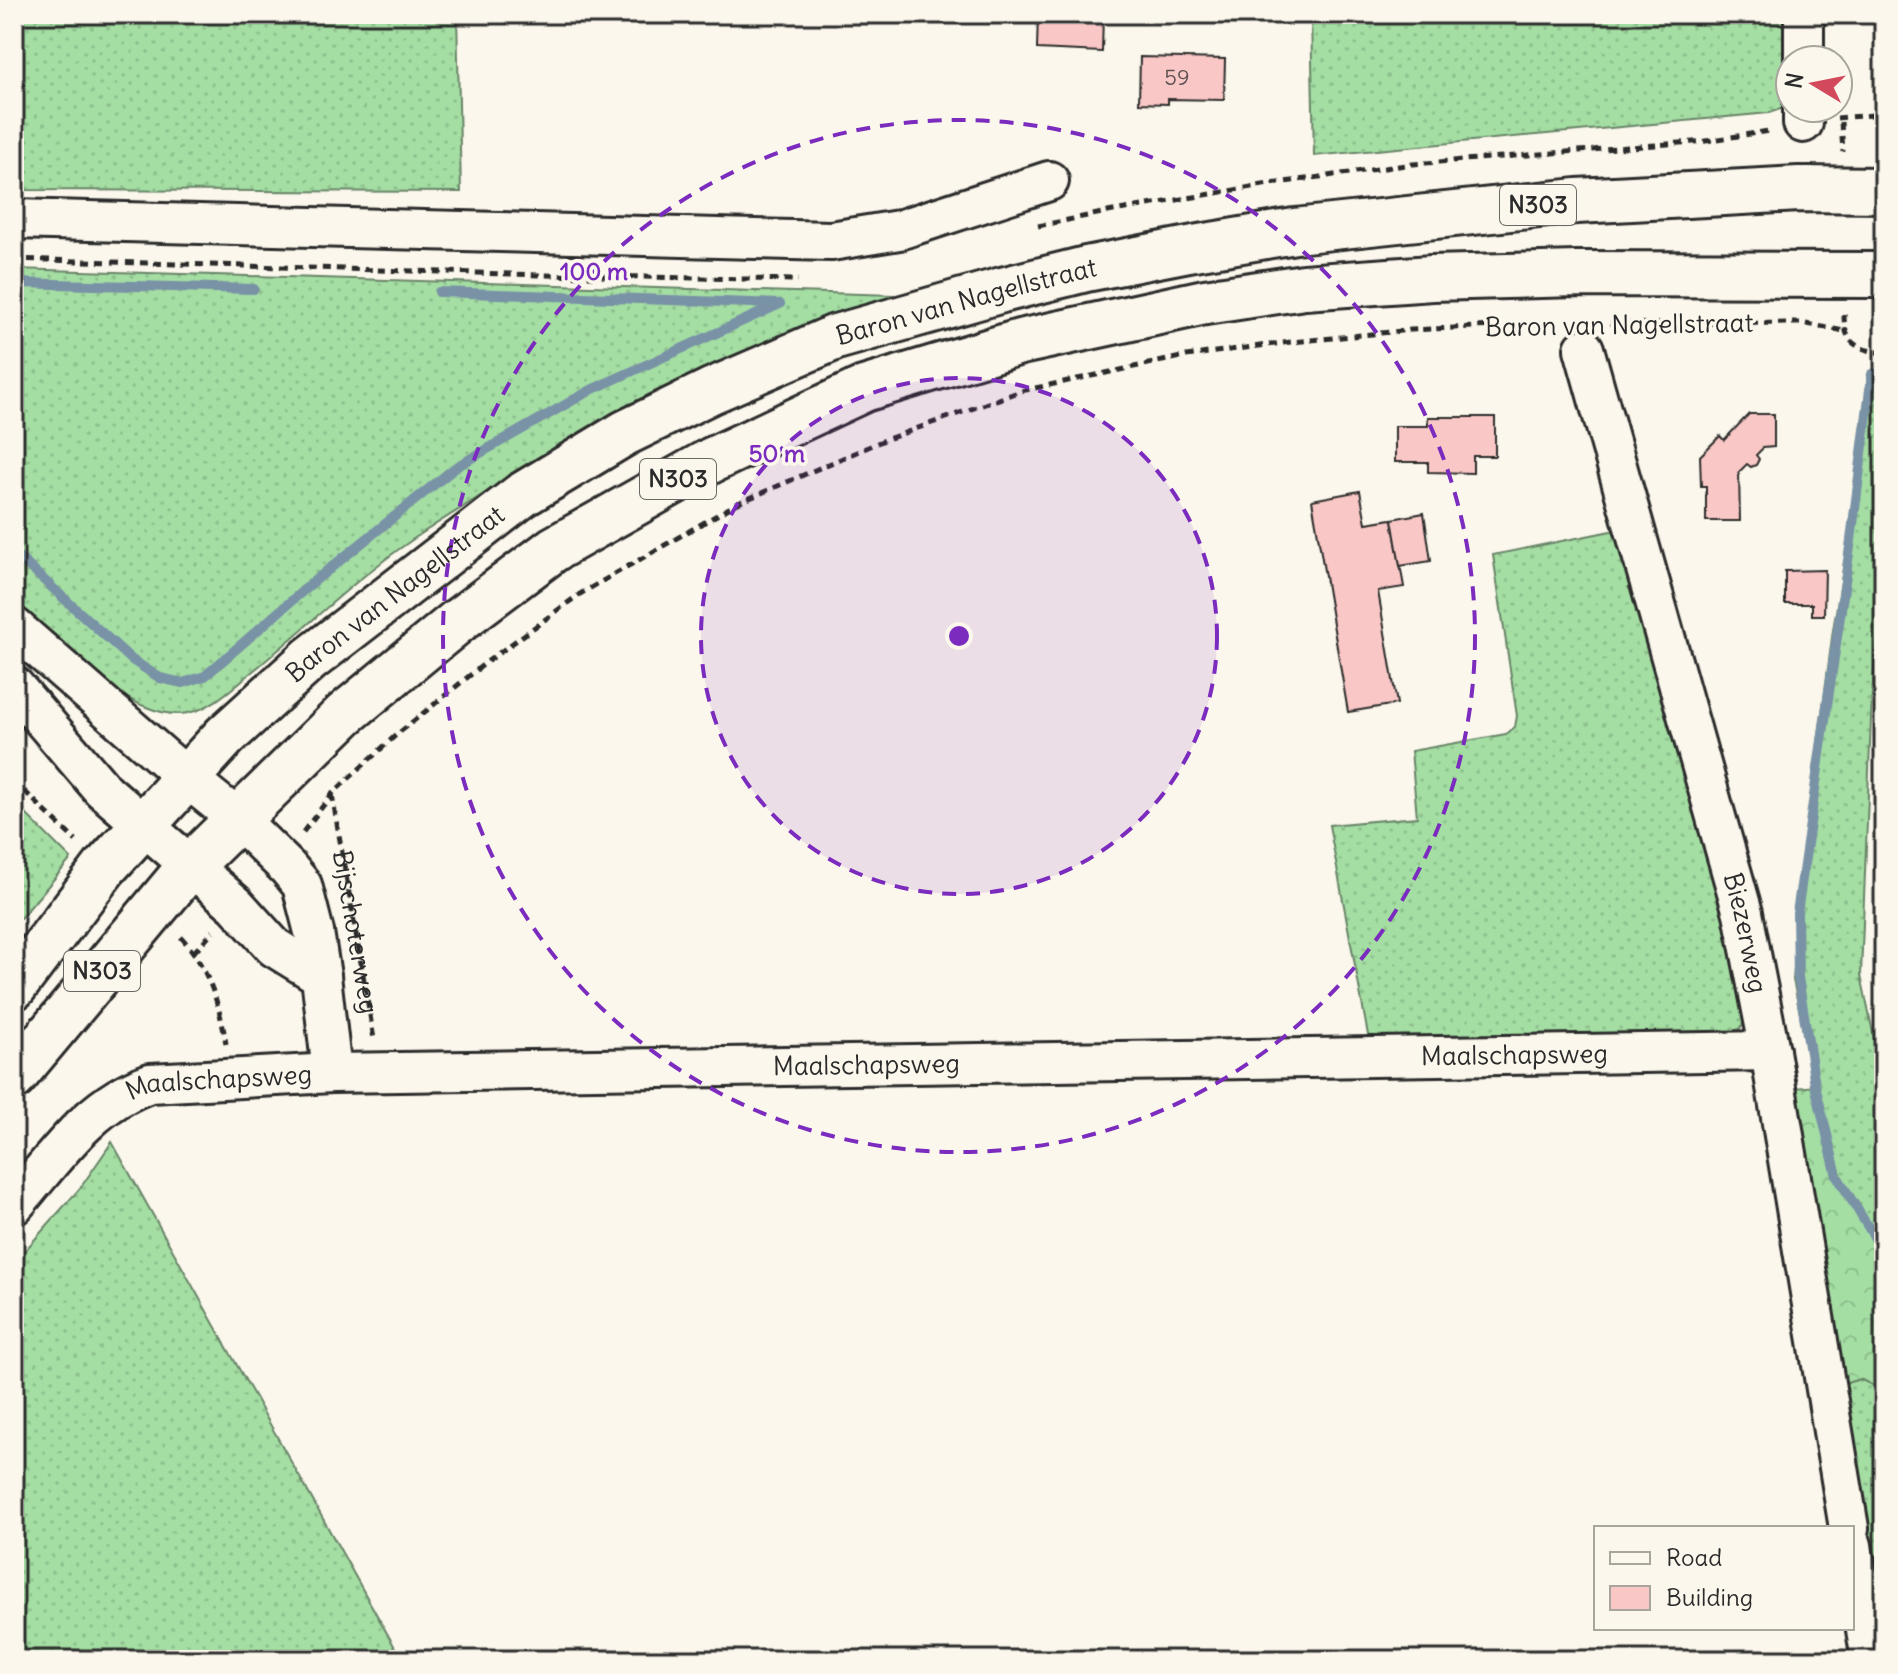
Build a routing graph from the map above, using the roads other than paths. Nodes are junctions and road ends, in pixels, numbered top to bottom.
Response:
1 (1804, 14) edge
2 (1804, 44) edge
3 (1049, 181) dead end
4 (1884, 190) edge
5 (14, 219) edge
6 (1884, 275) edge
7 (1584, 332) road end
8 (14, 627) edge
9 (14, 686) edge
10 (187, 778) junction
11 (239, 820) junction
12 (143, 825) junction
13 (190, 866) junction
14 (321, 976) junction
15 (14, 987) edge
16 (1770, 1051) junction
17 (332, 1073) junction
18 (14, 1077) edge
19 (14, 1205) edge
20 (1849, 1526) edge
21 (1854, 1557) edge
22 (1871, 1660) edge

1 - 2 street
3 - 5 street
4 - 10 main road, Baron van Nagellstraat / N303
6 - 11 main road, Baron van Nagellstraat / N303
7 - 16 street, Biezerweg
8 - 10 street
9 - 12 street
10 - 11 street
10 - 12 main road, N303
11 - 13 main road, Baron van Nagellstraat / N303
11 - 14 street, Bijschoterweg
12 - 13 street
12 - 15 main road, N303
13 - 14 street, Bijschoterweg
13 - 18 main road, N303
14 - 17 street, Bijschoterweg
16 - 17 street, Maalschapsweg
16 - 20 street, Biezerweg
17 - 19 street, Maalschapsweg
21 - 22 street

